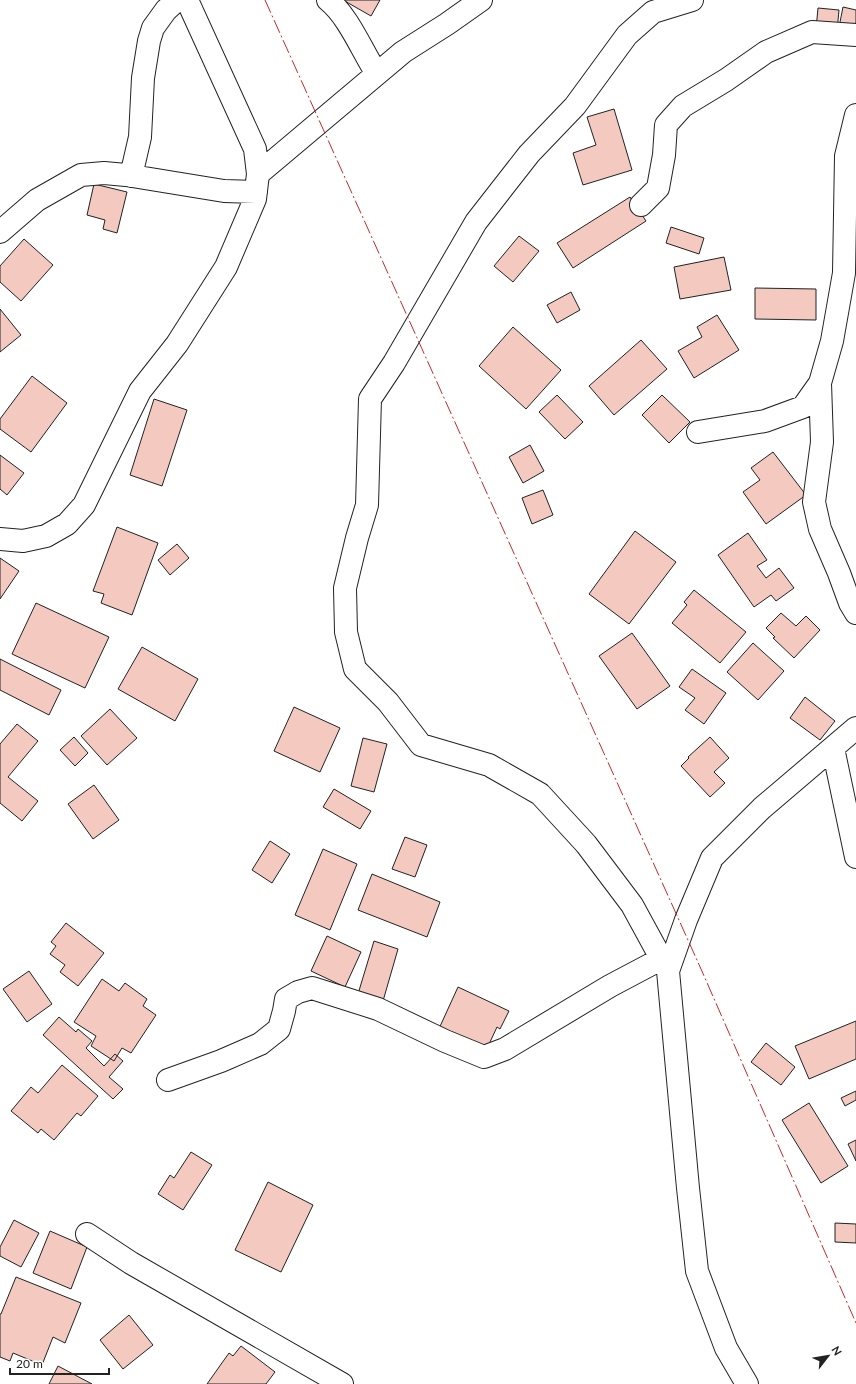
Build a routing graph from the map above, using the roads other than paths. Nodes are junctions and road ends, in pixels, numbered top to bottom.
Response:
1 (177, 0) edge
2 (187, 0) edge
3 (328, 0) edge
4 (481, 0) edge
5 (692, 0) edge
6 (856, 35) edge
7 (377, 74) junction
8 (856, 115) edge
9 (131, 176) junction
10 (257, 183) junction
11 (641, 205) dead end
12 (0, 232) edge
13 (820, 383) junction
14 (698, 432) dead end
15 (0, 539) edge
16 (856, 613) edge
17 (856, 729) edge
18 (833, 748) junction
19 (856, 857) edge
20 (665, 965) junction
21 (168, 1080) dead end
22 (88, 1234) dead end
23 (342, 1384) edge
24 (747, 1384) edge

1 - 9 street
2 - 10 street
3 - 7 street
4 - 7 street
5 - 20 street
6 - 11 street
7 - 10 street
8 - 13 street
9 - 10 street
9 - 12 street
10 - 15 street
13 - 14 street
13 - 16 street
17 - 18 street
18 - 19 street
18 - 20 street
20 - 21 street
20 - 24 street
22 - 23 street

